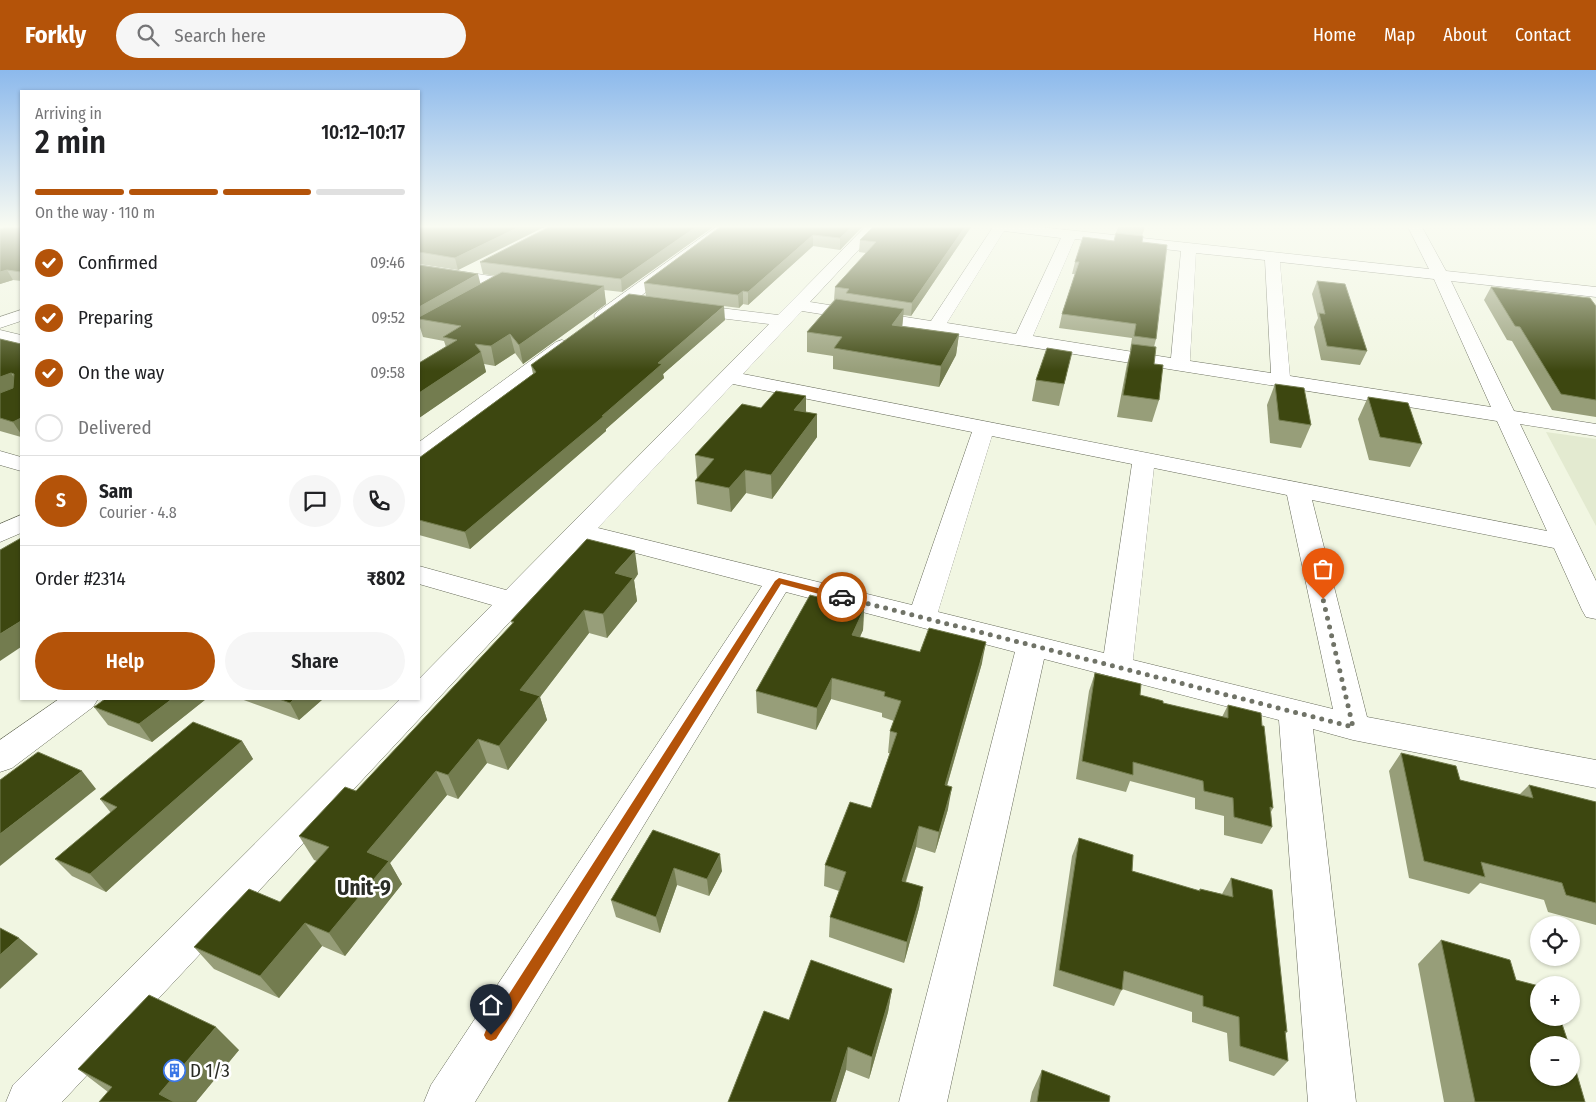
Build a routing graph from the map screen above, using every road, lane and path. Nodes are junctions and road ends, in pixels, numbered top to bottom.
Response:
1 (438, 275) edge
2 (465, 275) edge
3 (651, 275) edge
4 (827, 275) edge
5 (973, 275) edge
6 (1051, 275) edge
7 (1186, 275) edge
8 (1273, 275) edge
9 (1440, 275) edge
10 (1441, 275) edge
11 (460, 278) junction
12 (504, 284) junction
13 (541, 289) edge
14 (1596, 292) edge
15 (478, 298) edge
16 (615, 299) junction
17 (644, 303) edge
18 (798, 305) junction
19 (674, 307) edge
20 (20, 315) edge
21 (782, 321) junction
22 (0, 323) edge
23 (936, 327) junction
24 (0, 335) edge
25 (20, 340) edge
26 (1022, 340) junction
27 (1180, 366) junction
28 (728, 378) junction
29 (1281, 382) junction
30 (1506, 417) junction
31 (984, 428) junction
32 (1596, 430) edge
33 (420, 451) edge
34 (0, 458) edge
35 (1144, 460) junction
36 (20, 464) edge
37 (1298, 490) junction
38 (20, 523) edge
39 (581, 530) junction
40 (0, 534) edge
41 (1566, 543) junction
42 (420, 575) edge
43 (779, 581) junction
44 (512, 601) junction
45 (1596, 610) edge
46 (922, 617) junction
47 (1032, 645) junction
48 (1117, 667) junction
49 (420, 698) edge
50 (81, 700) edge
51 (418, 700) edge
52 (1295, 712) junction
53 (1353, 727) junction
54 (0, 758) edge
55 (1596, 774) edge
56 (30, 1102) edge
57 (448, 1102) edge
58 (923, 1102) edge
59 (1332, 1102) edge

1 - 11 street
2 - 11 street
3 - 16 street
4 - 18 street
5 - 23 street
6 - 26 street
7 - 27 street
8 - 29 street
9 - 30 street
10 - 14 street
11 - 12 street
12 - 13 street
12 - 15 street
16 - 17 street
16 - 33 street
18 - 21 street
18 - 23 street
19 - 21 street
20 - 22 street
21 - 28 street
23 - 26 street
24 - 25 street
26 - 27 street
27 - 29 street
28 - 31 street
28 - 39 street
29 - 30 street
30 - 32 street
30 - 41 street
31 - 35 street
31 - 46 street
34 - 36 street
35 - 37 street
35 - 48 street
37 - 41 street
37 - 53 street
38 - 40 street
39 - 43 street
39 - 44 street
41 - 45 street
42 - 44 street
43 - 46 street
43 - 57 street
44 - 49 street
46 - 47 street
47 - 48 street
47 - 58 street
48 - 52 street
50 - 54 street
51 - 56 street
52 - 53 street
52 - 59 street
53 - 55 street

